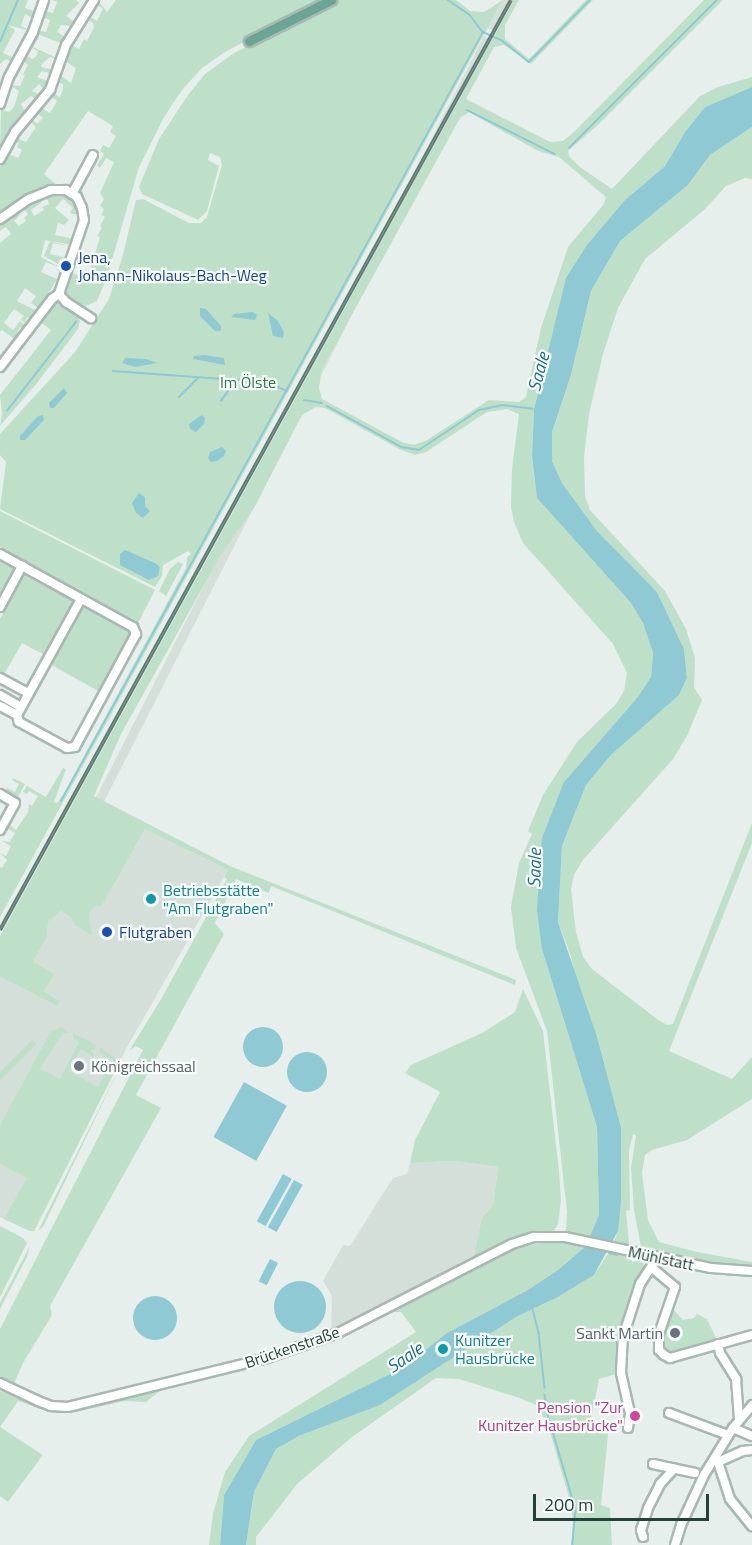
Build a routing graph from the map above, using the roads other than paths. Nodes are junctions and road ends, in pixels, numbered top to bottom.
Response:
1 (44, 0) edge
2 (94, 0) edge
3 (331, 0) edge
4 (249, 40) dead end
5 (0, 104) edge
6 (93, 155) dead end
7 (0, 159) edge
8 (72, 194) junction
9 (0, 219) edge
10 (59, 294) junction
11 (91, 318) dead end
12 (0, 367) edge
13 (0, 554) edge
14 (22, 566) junction
15 (81, 599) junction
16 (0, 607) edge
17 (1, 681) edge
18 (24, 692) dead end
19 (0, 695) edge
20 (17, 705) dead end
21 (0, 706) edge
22 (17, 715) junction
23 (0, 794) edge
24 (0, 830) edge
25 (572, 1239) joint
26 (657, 1257) junction
27 (651, 1267) junction
28 (752, 1271) edge
29 (752, 1335) edge
30 (718, 1344) junction
31 (0, 1383) edge
32 (752, 1405) edge
33 (669, 1413) dead end
34 (739, 1419) junction
35 (628, 1428) dead end
36 (733, 1428) junction
37 (728, 1435) junction
38 (752, 1436) edge
39 (752, 1450) edge
40 (714, 1462) junction
41 (653, 1464) dead end
42 (674, 1469) junction
43 (695, 1473) junction
44 (698, 1486) junction
45 (752, 1526) edge
46 (642, 1537) dead end
47 (675, 1545) edge

1 - 5 street
2 - 7 street
3 - 4 main road
6 - 8 street
8 - 9 street
8 - 10 street
10 - 11 street
10 - 12 street
13 - 14 street
14 - 15 street
14 - 16 street
15 - 22 street
15 - 22 street
17 - 18 street
19 - 20 street
21 - 22 street
23 - 24 street
25 - 26 street, Mühlstatt
25 - 31 street, Brückenstraße
26 - 27 street
26 - 28 street, Mühlstatt
27 - 30 street
27 - 35 street
29 - 30 street
30 - 34 street
32 - 34 street
33 - 37 street
34 - 36 street
36 - 37 street
36 - 38 street
37 - 40 street
39 - 40 street
40 - 43 street
40 - 44 street
40 - 45 street
41 - 42 street
42 - 43 street
42 - 46 street
43 - 44 street
44 - 47 street

